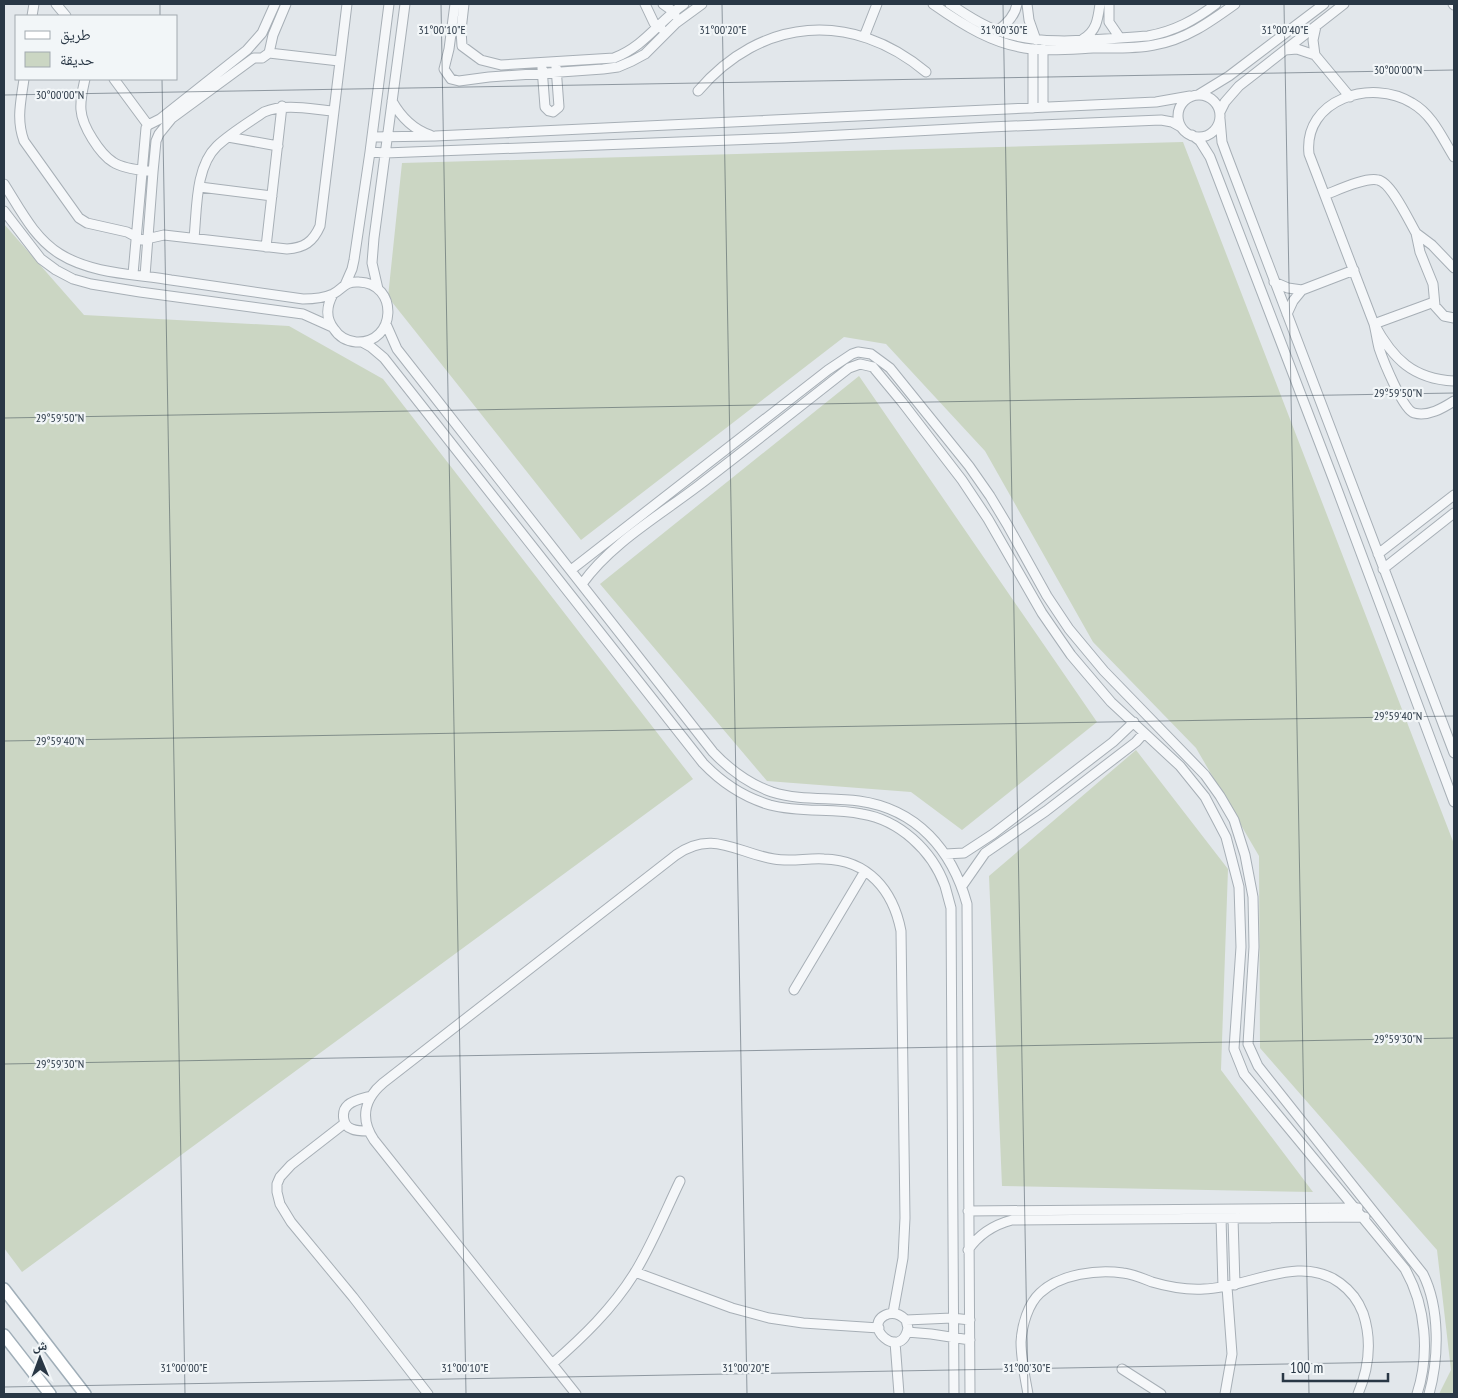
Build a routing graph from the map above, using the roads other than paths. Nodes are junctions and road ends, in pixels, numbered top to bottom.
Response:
1 (275, 4) edge
2 (286, 4) edge
3 (347, 4) edge
4 (390, 4) edge
5 (405, 4) edge
6 (455, 4) edge
7 (464, 4) edge
8 (645, 4) edge
9 (663, 4) edge
10 (684, 4) edge
11 (702, 4) edge
12 (877, 4) edge
13 (933, 4) edge
14 (950, 4) edge
15 (1017, 4) edge
16 (1028, 4) edge
17 (1100, 4) edge
18 (1109, 4) edge
19 (1216, 4) edge
20 (1235, 4) edge
21 (1324, 4) edge
22 (1344, 4) edge
23 (672, 12) junction
24 (676, 23) junction
25 (658, 26) junction
26 (1316, 26) junction
27 (1190, 28) junction
28 (669, 30) junction
29 (996, 31) junction
30 (864, 37) junction
31 (1120, 38) junction
32 (1083, 39) junction
33 (1036, 40) junction
34 (1061, 45) junction
35 (449, 49) junction
36 (464, 49) junction
37 (1033, 49) junction
38 (1043, 49) junction
39 (247, 50) junction
40 (1284, 50) junction
41 (269, 53) junction
42 (1314, 55) junction
43 (254, 58) junction
44 (339, 61) junction
45 (556, 62) junction
46 (542, 63) junction
47 (557, 72) junction
48 (926, 72) dead end
49 (542, 73) junction
50 (24, 80) edge
51 (85, 80) edge
52 (115, 80) edge
53 (698, 91) dead end
54 (1194, 96) junction
55 (1350, 97) junction
56 (392, 101) junction
57 (282, 106) junction
58 (1043, 107) junction
59 (1033, 108) junction
60 (333, 111) junction
61 (1220, 115) junction
62 (148, 125) junction
63 (1181, 127) junction
64 (1192, 135) junction
65 (435, 136) junction
66 (228, 137) junction
67 (372, 137) junction
68 (388, 137) junction
69 (145, 140) junction
70 (156, 140) junction
71 (278, 146) junction
72 (370, 152) junction
73 (385, 153) junction
74 (1454, 157) edge
75 (143, 170) junction
76 (153, 172) junction
77 (4, 184) edge
78 (200, 187) junction
79 (1325, 195) junction
80 (272, 196) junction
81 (4, 211) edge
82 (1416, 233) junction
83 (136, 237) junction
84 (194, 238) junction
85 (149, 239) junction
86 (266, 247) junction
87 (1454, 268) edge
88 (1354, 270) junction
89 (139, 275) junction
90 (1274, 282) junction
91 (344, 284) junction
92 (378, 289) junction
93 (1302, 290) junction
94 (138, 292) junction
95 (333, 294) junction
96 (1434, 302) junction
97 (1287, 314) junction
98 (1454, 318) edge
99 (386, 324) junction
100 (1374, 324) junction
101 (332, 327) junction
102 (362, 342) junction
103 (1454, 381) edge
104 (1454, 401) edge
105 (1454, 495) edge
106 (1454, 513) edge
107 (1378, 554) junction
108 (1383, 569) junction
109 (571, 570) junction
110 (582, 584) junction
111 (1134, 722) junction
112 (1144, 733) junction
113 (1454, 753) edge
114 (1454, 802) edge
115 (945, 854) junction
116 (865, 871) junction
117 (962, 886) junction
118 (794, 990) dead end
119 (371, 1096) junction
120 (345, 1123) junction
121 (368, 1131) junction
122 (680, 1181) dead end
123 (1354, 1208) junction
124 (1371, 1208) junction
125 (968, 1211) junction
126 (1362, 1217) junction
127 (1378, 1217) junction
128 (1221, 1218) junction
129 (1233, 1218) junction
130 (968, 1250) junction
131 (635, 1272) junction
132 (1228, 1287) junction
133 (4, 1289) edge
134 (893, 1313) junction
135 (952, 1318) junction
136 (906, 1320) junction
137 (970, 1320) junction
138 (878, 1328) junction
139 (907, 1332) junction
140 (4, 1335) edge
141 (952, 1337) junction
142 (970, 1340) junction
143 (895, 1342) junction
144 (552, 1364) junction
145 (1122, 1369) dead end
146 (50, 1394) edge
147 (85, 1394) edge
148 (428, 1394) edge
149 (576, 1394) edge
150 (898, 1394) edge
151 (954, 1394) edge
152 (970, 1394) edge
153 (1028, 1394) edge
154 (1161, 1394) edge
155 (1226, 1394) edge
156 (1358, 1394) edge
157 (1417, 1394) edge
158 (1429, 1394) edge

1 - 39 street
2 - 41 street
3 - 44 street
4 - 67 street
5 - 56 street
6 - 35 street
7 - 36 street
8 - 25 street
9 - 23 street
10 - 23 street
11 - 24 street
12 - 30 street
13 - 37 street
14 - 29 street
15 - 29 street
16 - 33 street
17 - 32 street
18 - 31 street
19 - 27 street
20 - 27 street
21 - 54 street
22 - 26 street
23 - 24 street
23 - 25 street
24 - 28 street
25 - 28 street
25 - 45 street
26 - 40 street
26 - 42 street
27 - 31 street
27 - 34 street
28 - 47 street
29 - 33 street
30 - 48 street
30 - 53 street
31 - 32 street
32 - 34 street
33 - 34 street
34 - 38 street
35 - 36 street
35 - 49 street
36 - 46 street
37 - 38 street
37 - 59 street
38 - 58 street
39 - 43 street
39 - 62 street
40 - 42 street
40 - 61 street
41 - 43 street
41 - 44 street
42 - 55 street
43 - 70 street
44 - 60 street
45 - 46 street
45 - 47 street
46 - 49 street
47 - 49 street
47 - 49 street
50 - 83 street
51 - 75 street
52 - 62 street
54 - 58 street
54 - 61 street
54 - 63 street
55 - 74 street
55 - 79 street
56 - 65 street
56 - 68 street
57 - 60 street
57 - 66 street
57 - 71 street
58 - 59 street
59 - 65 street
60 - 86 street
61 - 64 street
61 - 90 street
62 - 69 street
63 - 64 street
63 - 73 street
64 - 114 street
65 - 68 street
66 - 71 street
66 - 78 street
67 - 68 street
67 - 72 street
68 - 73 street
69 - 70 street
69 - 75 street
70 - 76 street
71 - 80 street
72 - 73 street
72 - 91 street
73 - 92 street
75 - 76 street
75 - 83 street
76 - 85 street
77 - 89 street
78 - 80 street
78 - 84 street
79 - 82 street
79 - 88 street
80 - 86 street
81 - 94 street
82 - 87 street
82 - 96 street
83 - 85 street
83 - 89 street
84 - 85 street
84 - 86 street
85 - 89 street
88 - 93 street
88 - 100 street
89 - 94 street
89 - 95 street
90 - 93 street
90 - 97 street
91 - 92 street
91 - 95 street
92 - 99 street
93 - 97 street
94 - 101 street
95 - 101 street
96 - 98 street
96 - 100 street
97 - 107 street
99 - 102 street
99 - 109 street
100 - 103 street
100 - 104 street
101 - 102 street
102 - 135 street
105 - 107 street
106 - 108 street
107 - 108 street
108 - 113 street
109 - 110 street
109 - 124 street
110 - 111 street
110 - 115 street
111 - 112 street
111 - 115 street
112 - 117 street
112 - 123 street
115 - 117 street
116 - 118 street
116 - 119 street
116 - 134 street
117 - 125 street
119 - 120 street
119 - 121 street
120 - 121 street
120 - 148 street
121 - 144 street
122 - 131 street
123 - 124 street
123 - 125 street
123 - 126 street
124 - 127 street
125 - 130 street
126 - 127 street
126 - 129 street
126 - 157 street
127 - 158 street
128 - 129 street
128 - 130 street
128 - 132 street
129 - 132 street
130 - 137 street
131 - 138 street
131 - 144 street
132 - 153 street
132 - 155 street
132 - 156 street
133 - 147 main road
134 - 136 street
134 - 138 street
135 - 136 street
135 - 137 street
135 - 141 street
136 - 139 street
137 - 142 street
138 - 143 street
139 - 141 street
139 - 143 street
140 - 146 main road
141 - 142 street
141 - 151 street
142 - 152 street
143 - 150 street
144 - 149 street
145 - 154 street

